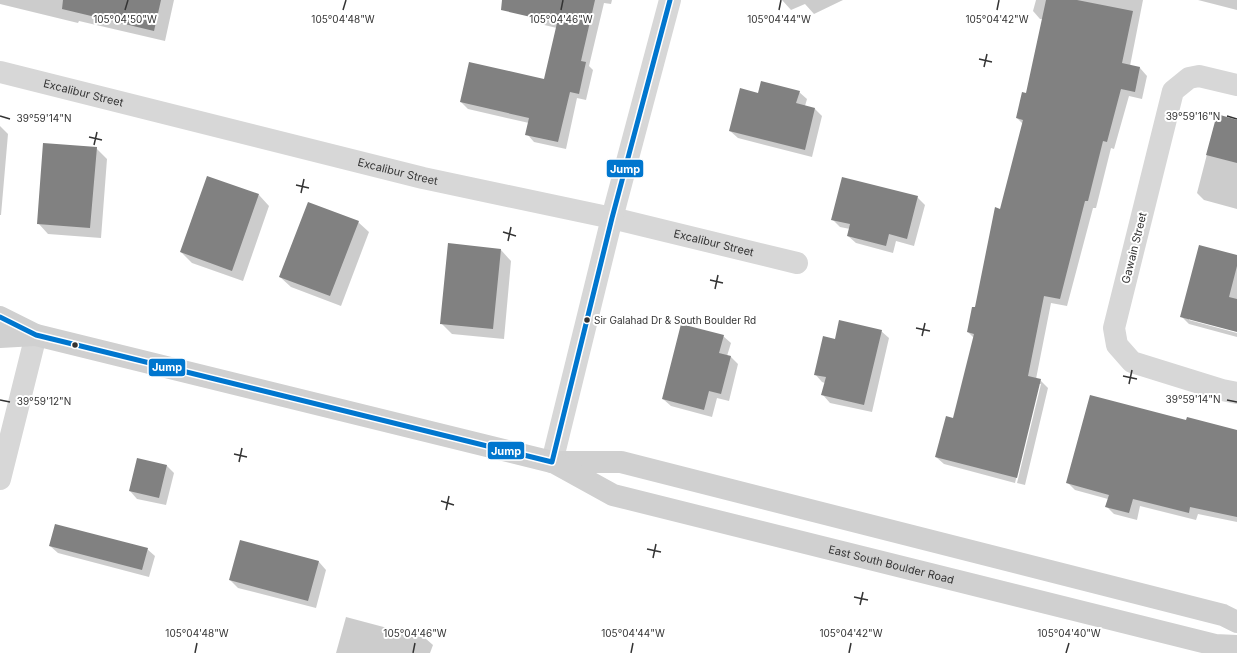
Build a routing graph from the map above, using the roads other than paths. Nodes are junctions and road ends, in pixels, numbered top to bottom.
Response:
1 (670, 0) edge
2 (0, 72) edge
3 (1237, 85) edge
4 (612, 218) junction
5 (797, 263) dead end
6 (0, 318) edge
7 (36, 335) junction
8 (0, 337) edge
9 (1237, 393) edge
10 (552, 462) junction
11 (0, 479) edge
12 (1237, 622) edge
13 (1237, 646) edge

1 - 4 street
2 - 4 street, Excalibur Street
3 - 9 street, Gawain Street
4 - 5 street, Excalibur Street
4 - 10 street
6 - 7 main road, East South Boulder Road
7 - 8 main road, East South Boulder Road
7 - 10 main road, East South Boulder Road
7 - 11 street
10 - 12 main road, East South Boulder Road
10 - 13 main road, East South Boulder Road

